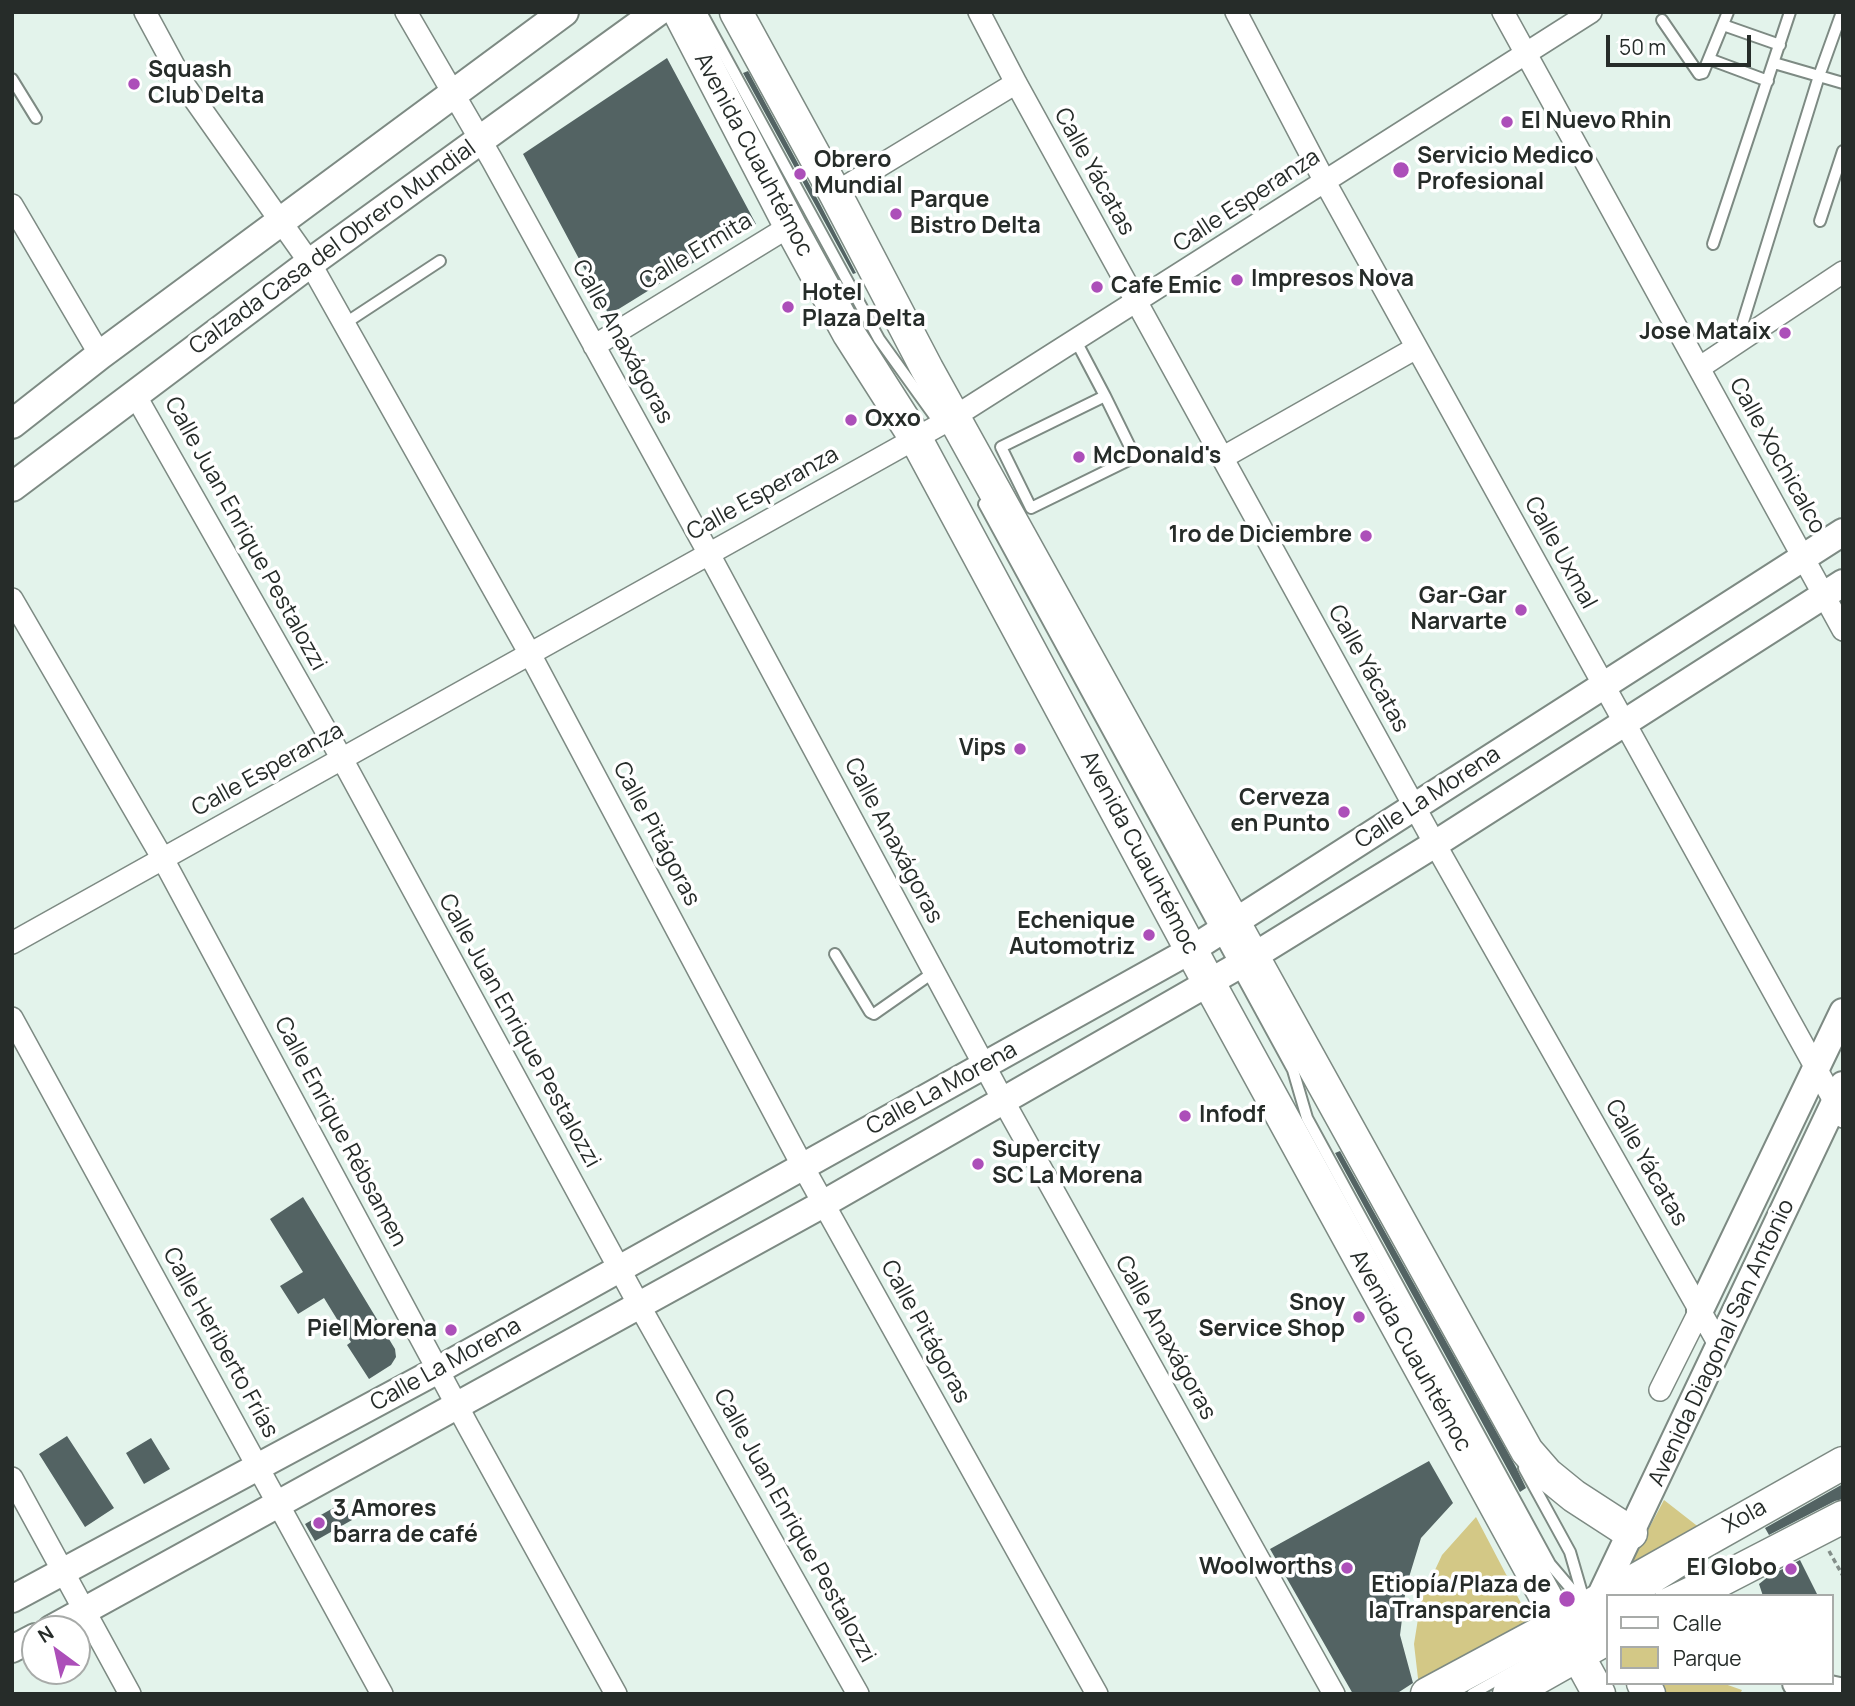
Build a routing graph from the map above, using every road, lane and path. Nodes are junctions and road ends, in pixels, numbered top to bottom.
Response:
1 (145, 12) edge
2 (407, 12) edge
3 (564, 12) edge
4 (657, 12) edge
5 (679, 12) edge
6 (701, 12) edge
7 (726, 12) edge
8 (736, 12) edge
9 (979, 12) edge
10 (1236, 12) edge
11 (1503, 12) edge
12 (1591, 12) edge
13 (1728, 12) edge
14 (1790, 12) edge
15 (1842, 12) edge
16 (1662, 20) dead end
17 (1723, 25) junction
18 (1780, 45) junction
19 (1526, 54) junction
20 (1709, 59) junction
21 (1774, 63) junction
22 (1819, 76) junction
23 (12, 79) edge
24 (1768, 81) junction
25 (1016, 83) junction
26 (1843, 83) edge
27 (454, 95) junction
28 (36, 118) dead end
29 (480, 142) junction
30 (1843, 151) edge
31 (1325, 182) junction
32 (835, 193) junction
33 (12, 205) edge
34 (282, 220) junction
35 (1820, 221) dead end
36 (789, 226) junction
37 (1713, 244) dead end
38 (440, 261) dead end
39 (310, 263) junction
40 (1843, 272) edge
41 (1136, 302) junction
42 (344, 324) junction
43 (1076, 341) junction
44 (1736, 343) junction
45 (594, 345) junction
46 (1416, 348) junction
47 (100, 355) junction
48 (1699, 368) junction
49 (134, 393) junction
50 (1105, 396) junction
51 (12, 424) edge
52 (940, 429) junction
53 (1222, 458) junction
54 (12, 487) edge
55 (980, 497) dead end
56 (1843, 532) edge
57 (709, 554) junction
58 (1802, 557) junction
59 (1833, 589) edge
60 (12, 599) edge
61 (1843, 630) edge
62 (530, 654) junction
63 (1603, 685) junction
64 (1624, 723) junction
65 (342, 759) junction
66 (1414, 807) junction
67 (1435, 844) junction
68 (163, 859) junction
69 (1214, 935) junction
70 (12, 943) edge
71 (835, 954) dead end
72 (1245, 962) junction
73 (934, 972) junction
74 (1209, 983) junction
75 (1843, 1013) edge
76 (12, 1018) edge
77 (985, 1066) junction
78 (1293, 1070) junction
79 (1815, 1070) junction
80 (1310, 1088) dead end
81 (1318, 1097) dead end
82 (1004, 1102) junction
83 (1840, 1102) edge
84 (802, 1165) junction
85 (823, 1204) junction
86 (619, 1268) junction
87 (639, 1305) junction
88 (1700, 1310) junction
89 (1720, 1346) junction
90 (438, 1370) junction
91 (1660, 1390) dead end
92 (457, 1406) junction
93 (1843, 1463) edge
94 (258, 1467) junction
95 (12, 1478) edge
96 (278, 1503) junction
97 (1843, 1517) edge
98 (1631, 1532) junction
99 (1749, 1552) dead end
100 (1695, 1563) dead end
101 (63, 1571) junction
102 (1607, 1594) edge
103 (1645, 1594) edge
104 (1646, 1594) edge
105 (1664, 1594) edge
106 (1694, 1594) edge
107 (1606, 1596) edge
108 (12, 1599) edge
109 (85, 1612) junction
110 (79, 1615) edge
111 (1593, 1629) edge
112 (1537, 1658) junction
113 (1806, 1685) edge
114 (1515, 1692) edge
115 (1843, 1693) edge
116 (130, 1694) edge
117 (382, 1694) edge
118 (616, 1694) edge
119 (858, 1694) edge
120 (1097, 1694) edge
121 (1334, 1694) edge
122 (1427, 1694) edge
123 (1472, 1694) edge
124 (1599, 1694) edge

1 - 34 street, Calle Pitágoras
2 - 27 street, Calle Anaxágoras
3 - 27 main road
4 - 29 main road, Calzada Casa del Obrero Mundial
5 - 36 main road, Avenida Cuauhtémoc
6 - 52 lane, Avenida Cuauhtémoc
7 - 52 lane, Avenida Cuauhtémoc
8 - 32 main road, Avenida Cuauhtémoc
9 - 25 street, Calle Yácatas
10 - 31 street, Calle Uxmal
11 - 19 street, Calle Xochicalco
12 - 19 street, Calle Esperanza
13 - 17 lane
14 - 18 lane
15 - 22 lane
16 - 20 lane
17 - 18 lane
17 - 20 lane
18 - 21 lane
19 - 31 street, Calle Esperanza
19 - 48 street, Calle Xochicalco
20 - 24 lane
21 - 22 lane
21 - 24 lane
22 - 26 lane
22 - 44 lane
23 - 28 lane
24 - 37 lane
25 - 32 street
25 - 41 street, Calle Yácatas
27 - 29 street, Calle Anaxágoras
27 - 34 main road
29 - 39 main road, Calzada Casa del Obrero Mundial
29 - 45 street, Calle Anaxágoras
30 - 35 lane
31 - 41 street, Calle Esperanza
31 - 46 street, Calle Uxmal
32 - 52 main road, Avenida Cuauhtémoc
33 - 47 street
34 - 39 street, Calle Pitágoras
34 - 47 main road
36 - 45 street, Calle Ermita
36 - 52 main road, Avenida Cuauhtémoc
38 - 42 lane
39 - 42 street, Calle Pitágoras
39 - 49 main road, Calzada Casa del Obrero Mundial
40 - 44 street
41 - 43 street, Calle Esperanza
41 - 53 street, Calle Yácatas
42 - 62 street, Calle Pitágoras
43 - 50 lane
43 - 52 street, Calle Esperanza
44 - 48 street
45 - 57 street, Calle Anaxágoras
46 - 53 street
46 - 63 street, Calle Uxmal
47 - 51 main road
48 - 58 street, Calle Xochicalco
49 - 54 main road, Calzada Casa del Obrero Mundial
49 - 65 street, Calle Juan Enrique Pestalozzi
50 - 50 lane
52 - 57 street, Calle Esperanza
52 - 69 main road, Avenida Cuauhtémoc
52 - 69 main road, Avenida Cuauhtémoc
53 - 66 street, Calle Yácatas
55 - 69 lane, Avenida Cuauhtémoc
56 - 58 street, Calle La Morena
57 - 62 street, Calle Esperanza
57 - 73 street, Calle Anaxágoras
58 - 59 street, Calle Xochicalco
58 - 63 street, Calle La Morena
59 - 61 street, Calle Xochicalco
59 - 64 street, Calle La Morena
60 - 68 street, Calle Enrique Rébsamen
62 - 65 street, Calle Esperanza
62 - 84 street, Calle Pitágoras
63 - 64 street, Calle Uxmal
63 - 66 street, Calle La Morena
64 - 67 street, Calle La Morena
64 - 79 street, Calle Uxmal
65 - 68 street, Calle Esperanza
65 - 86 street, Calle Juan Enrique Pestalozzi
66 - 67 street, Calle Yácatas
66 - 69 street, Calle La Morena
67 - 72 street, Calle La Morena
67 - 88 street, Calle Yácatas
68 - 70 street, Calle Esperanza
68 - 90 street, Calle Enrique Rébsamen
69 - 72 main road, Avenida Cuauhtémoc
69 - 74 main road, Avenida Cuauhtémoc
69 - 77 street, Calle La Morena
71 - 73 lane
72 - 74 street, Calle La Morena
72 - 78 lane, Avenida Cuauhtémoc
72 - 98 main road, Avenida Cuauhtémoc
73 - 77 street, Calle Anaxágoras
74 - 82 street, Calle La Morena
74 - 111 main road, Avenida Cuauhtémoc
75 - 79 street, Avenida Diagonal San Antonio
76 - 94 street, Calle Heriberto Frías
77 - 82 street, Calle Anaxágoras
77 - 84 street, Calle La Morena
78 - 80 lane, Avenida Cuauhtémoc
78 - 111 lane, Avenida Cuauhtémoc
79 - 83 street, Calle Uxmal
79 - 88 street, Avenida Diagonal San Antonio
81 - 111 lane, Avenida Cuauhtémoc
82 - 85 street, Calle La Morena
82 - 121 street, Calle Anaxágoras
83 - 89 street, Avenida Diagonal San Antonio
84 - 85 street, Calle Pitágoras
84 - 86 street, Calle La Morena
85 - 87 street, Calle La Morena
85 - 120 street, Calle Pitágoras
86 - 87 street, Calle Juan Enrique Pestalozzi
86 - 90 street, Calle La Morena
87 - 92 street, Calle La Morena
87 - 119 street, Calle Juan Enrique Pestalozzi
88 - 89 street, Calle Yácatas
88 - 91 street, Avenida Diagonal San Antonio
89 - 98 street, Avenida Diagonal San Antonio
90 - 92 street, Calle Enrique Rébsamen
90 - 94 street, Calle La Morena
92 - 96 street, Calle La Morena
92 - 118 street, Calle Enrique Rébsamen
93 - 104 main road, Xola
94 - 96 street, Calle Heriberto Frías
94 - 101 street, Calle La Morena
95 - 101 street
96 - 109 street, Calle La Morena
96 - 117 street, Calle Heriberto Frías
97 - 106 main road, Xola
98 - 102 street, Avenida Diagonal San Antonio
99 - 105 lane
100 - 103 lane
101 - 108 street, Calle La Morena
101 - 109 street
107 - 111 street, Avenida Diagonal San Antonio
109 - 110 street, Calle La Morena
109 - 116 street
111 - 112 street, Avenida Diagonal San Antonio
111 - 114 main road, Xola
111 - 122 main road, Xola
111 - 124 main road, Avenida Cuauhtémoc
112 - 114 street, Avenida Diagonal San Antonio
112 - 123 lane
113 - 115 main road

